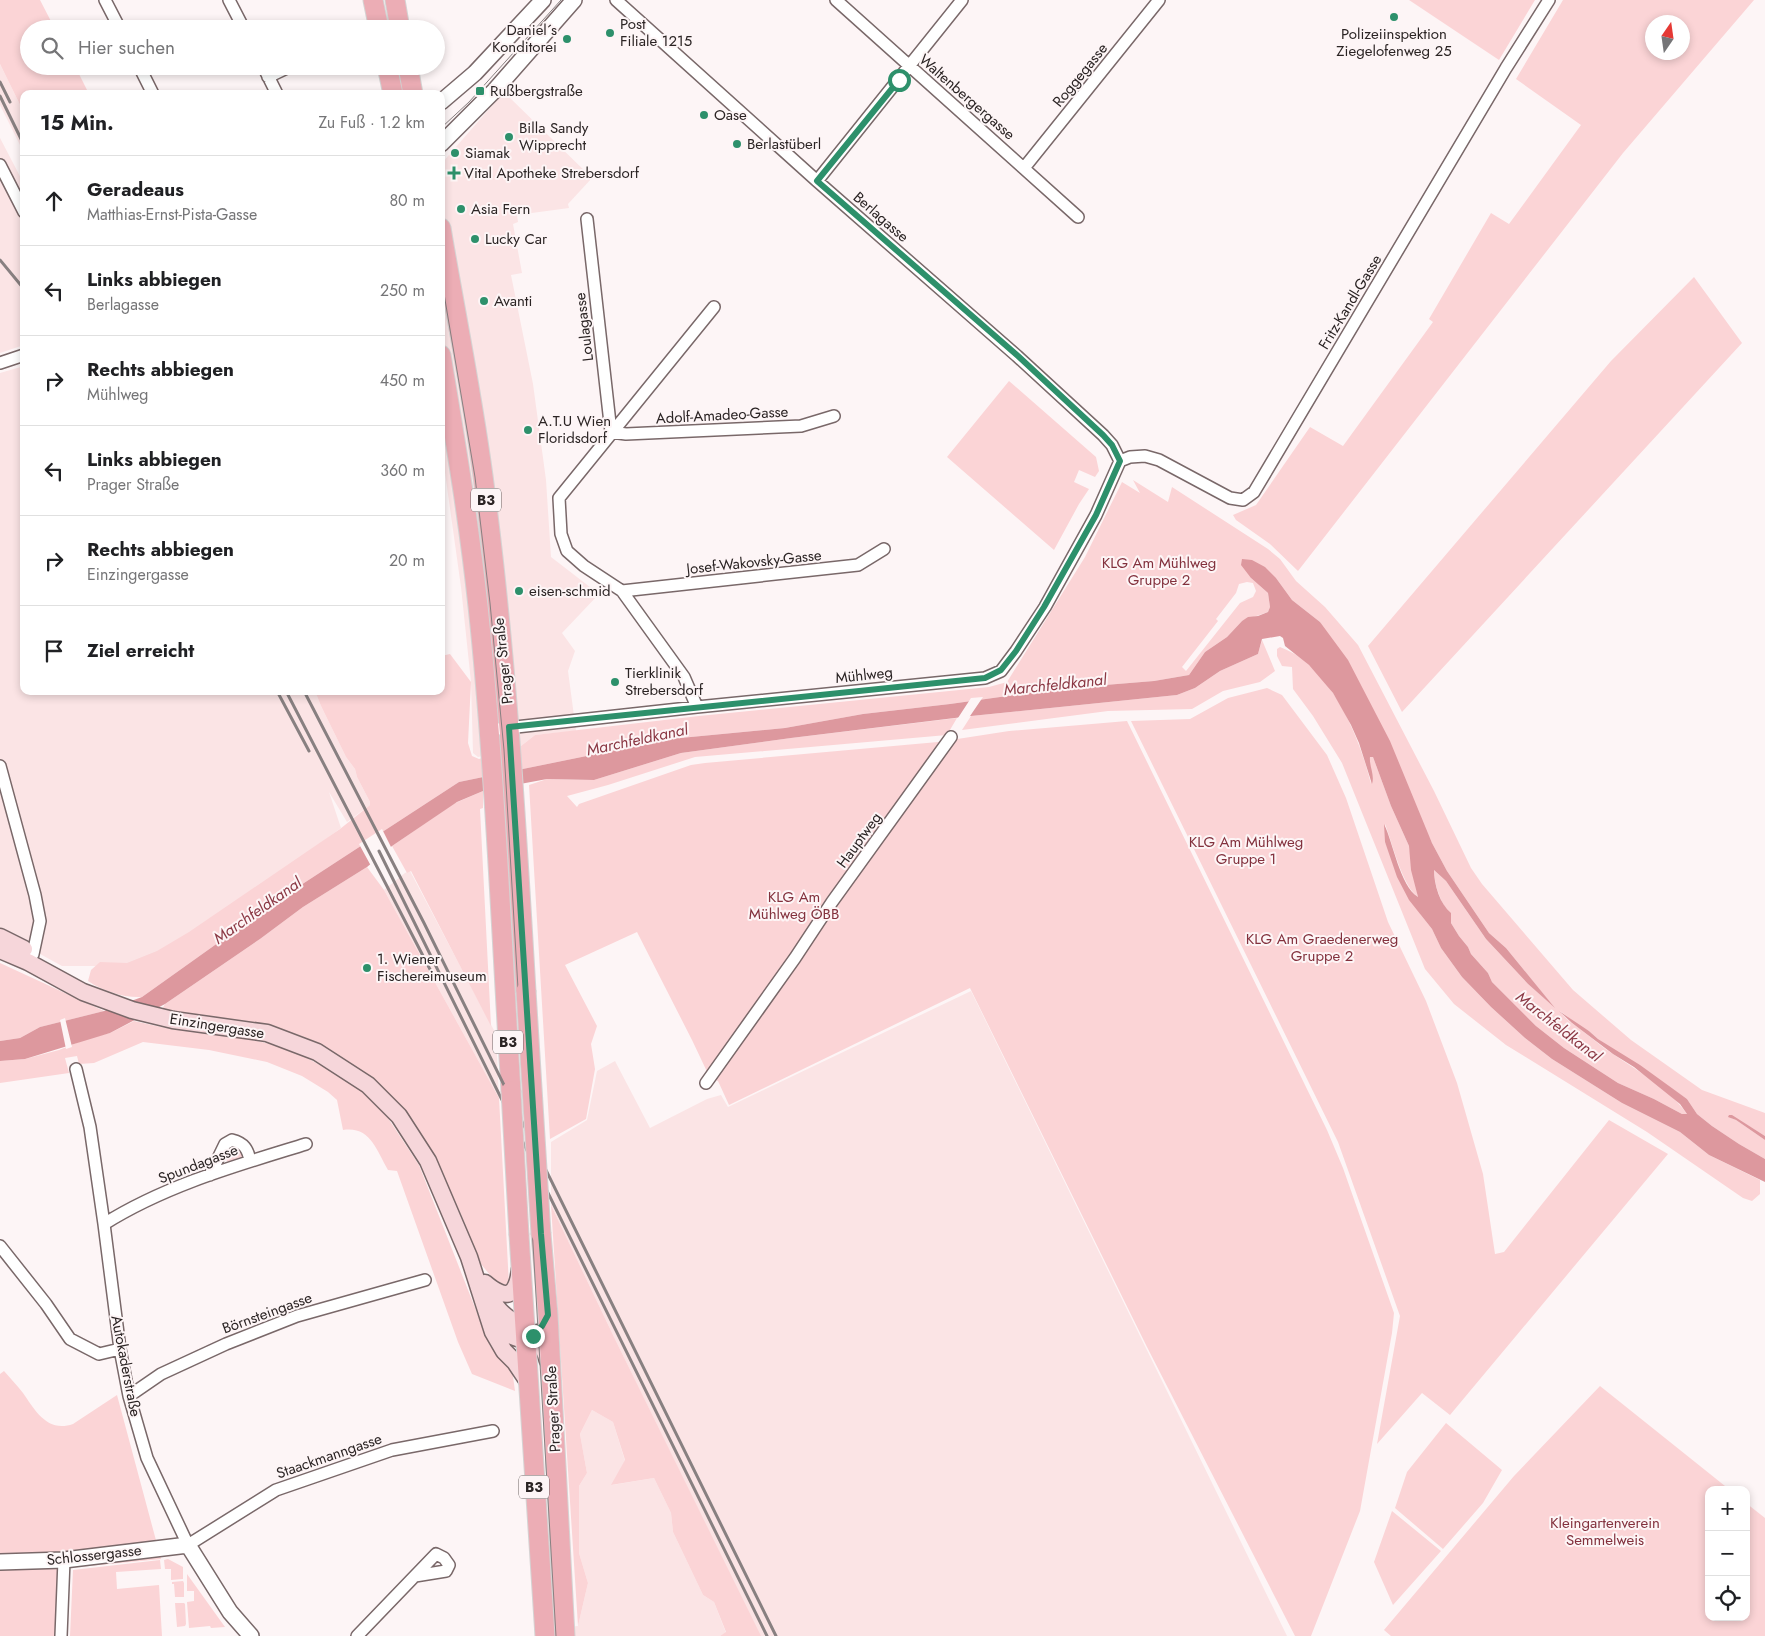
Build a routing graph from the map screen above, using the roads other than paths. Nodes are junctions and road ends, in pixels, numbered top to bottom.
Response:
1 (105, 0) edge
2 (229, 0) edge
3 (373, 0) edge
4 (395, 0) edge
5 (544, 0) edge
6 (574, 0) edge
7 (616, 0) edge
8 (836, 0) edge
9 (962, 0) edge
10 (1159, 0) edge
11 (1549, 0) edge
12 (115, 20) edge
13 (239, 20) edge
14 (377, 20) edge
15 (398, 20) edge
16 (910, 67) junction
17 (144, 75) edge
18 (267, 75) edge
19 (390, 75) edge
20 (410, 75) edge
21 (151, 90) edge
22 (275, 90) edge
23 (392, 90) edge
24 (412, 90) edge
25 (445, 99) edge
26 (445, 140) edge
27 (0, 165) edge
28 (1024, 168) junction
29 (817, 181) junction
30 (20, 204) edge
31 (1078, 217) dead end
32 (588, 219) dead end
33 (445, 252) edge
34 (714, 308) dead end
35 (20, 356) edge
36 (0, 362) edge
37 (445, 378) edge
38 (834, 416) dead end
39 (611, 432) junction
40 (1120, 461) junction
41 (884, 549) dead end
42 (622, 591) junction
43 (697, 707) junction
44 (509, 727) junction
45 (489, 730) junction
46 (951, 737) dead end
47 (0, 766) edge
48 (0, 937) edge
49 (0, 950) edge
50 (31, 958) junction
51 (76, 1069) dead end
52 (706, 1083) dead end
53 (306, 1144) dead end
54 (250, 1161) junction
55 (210, 1175) junction
56 (104, 1224) junction
57 (0, 1246) edge
58 (469, 1257) junction
59 (521, 1264) junction
60 (425, 1280) dead end
61 (485, 1283) junction
62 (487, 1315) junction
63 (548, 1315) junction
64 (529, 1335) junction
65 (120, 1349) junction
66 (550, 1370) junction
67 (527, 1380) junction
68 (129, 1396) junction
69 (493, 1431) dead end
70 (188, 1545) junction
71 (64, 1560) junction
72 (0, 1562) edge
73 (415, 1576) dead end
74 (61, 1636) edge
75 (251, 1636) edge
76 (357, 1636) edge
77 (544, 1636) edge
78 (565, 1636) edge

1 - 12 street
2 - 13 street
3 - 14 main road
4 - 15 main road
5 - 25 street
6 - 26 street
7 - 29 street, Berlagasse
8 - 16 street, Waltenbergergasse
9 - 16 street
10 - 28 street, Roggegasse
11 - 40 street, Fritz-Kandl-Gasse
16 - 28 street, Waltenbergergasse
16 - 29 street
17 - 21 street
18 - 22 street
19 - 23 main road
20 - 24 main road
27 - 30 street
28 - 31 street, Waltenbergergasse
29 - 40 street, Berlagasse
32 - 39 street, Loulagasse
33 - 44 main road, Prager Straße / B3
34 - 39 street
35 - 36 street
37 - 45 main road, Prager Straße / B3
38 - 39 street, Adolf-Amadeo-Gasse
39 - 42 street
40 - 43 street, Mühlweg
41 - 42 street, Josef-Wakovsky-Gasse
42 - 43 street
43 - 44 street, Mühlweg
44 - 45 street, Mühlweg
44 - 63 main road, Prager Straße / B3, bridge
45 - 59 main road, Prager Straße / B3, bridge
46 - 52 street, Hauptweg
47 - 50 street
48 - 50 main road, Einzingergasse
49 - 50 main road, Einzingergasse
50 - 58 main road, Einzingergasse
51 - 56 street, Autokaderstraße
53 - 54 street, Spundagasse
54 - 55 street, Spundagasse
54 - 55 street
55 - 56 street, Spundagasse
56 - 65 street, Autokaderstraße
57 - 65 street
58 - 61 main road, Einzingergasse
58 - 62 main road, Einzingergasse
59 - 61 main road
59 - 64 main road, Prager Straße / B3
60 - 68 street, Börnsteingasse
61 - 64 main road, Einzingergasse
62 - 64 main road, Einzingergasse
62 - 67 main road, Einzingergasse
63 - 64 main road
63 - 66 main road, Prager Straße / B3
64 - 66 main road, Einzingergasse
64 - 67 main road, Prager Straße / B3
65 - 68 street, Autokaderstraße
66 - 78 main road, Prager Straße / B3
67 - 77 main road, Prager Straße / B3
68 - 70 street, Autokaderstraße
69 - 70 street, Staackmanngasse
70 - 71 street, Schlossergasse
70 - 75 street, Autokaderstraße
71 - 72 street, Schlossergasse
71 - 74 street
73 - 76 street

